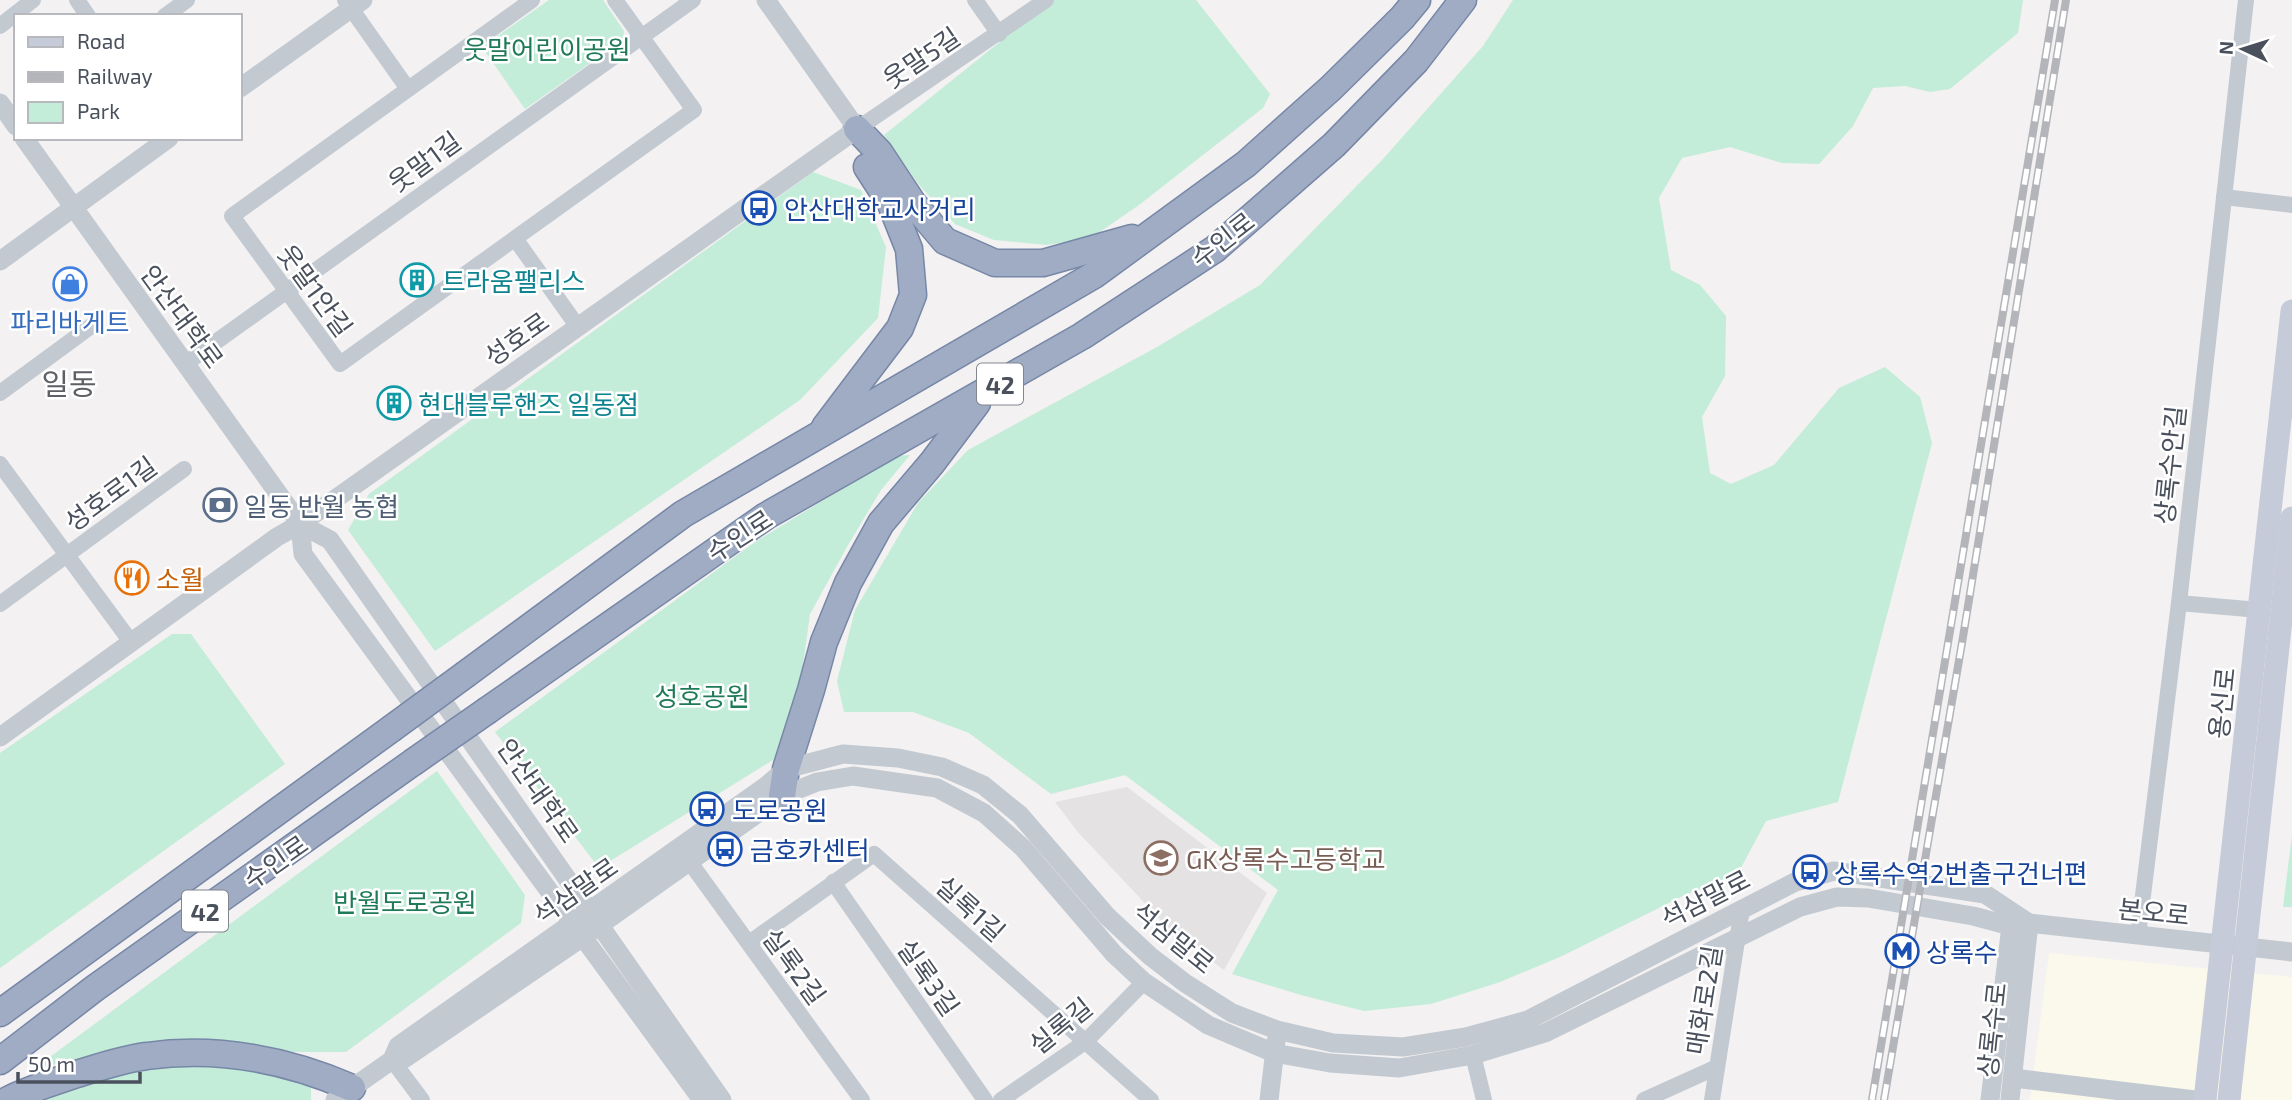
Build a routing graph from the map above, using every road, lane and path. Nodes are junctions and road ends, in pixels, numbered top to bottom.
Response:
1 (33, 0) edge
2 (187, 0) edge
3 (532, 0) edge
4 (615, 0) edge
5 (693, 0) edge
6 (766, 0) edge
7 (975, 0) edge
8 (1046, 0) edge
9 (1417, 0) edge
10 (1463, 0) edge
11 (2246, 0) edge
12 (353, 3) edge
13 (15, 14) edge
14 (167, 14) edge
15 (14, 15) edge
16 (0, 26) edge
17 (999, 34) junction
18 (642, 36) junction
19 (242, 86) edge
20 (408, 89) junction
21 (0, 103) edge
22 (14, 123) edge
23 (858, 129) junction
24 (25, 140) edge
25 (166, 140) edge
26 (2224, 197) junction
27 (2292, 205) edge
28 (73, 207) junction
29 (1154, 231) junction
30 (516, 240) junction
31 (0, 261) edge
32 (286, 291) junction
33 (2292, 311) edge
34 (94, 324) dead end
35 (578, 327) junction
36 (185, 364) junction
37 (0, 393) edge
38 (983, 394) junction
39 (817, 438) junction
40 (0, 464) edge
41 (184, 469) dead end
42 (2292, 518) edge
43 (300, 524) junction
44 (66, 556) junction
45 (2179, 603) junction
46 (0, 604) edge
47 (2259, 610) junction
48 (131, 642) junction
49 (0, 737) edge
50 (786, 769) junction
51 (782, 796) junction
52 (689, 861) junction
53 (832, 883) junction
54 (1742, 909) junction
55 (596, 918) junction
56 (2020, 925) junction
57 (578, 930) junction
58 (1739, 936) junction
59 (2138, 936) junction
60 (749, 943) junction
61 (2235, 945) junction
62 (2292, 952) edge
63 (1144, 982) junction
64 (0, 1013) edge
65 (1277, 1030) junction
66 (1085, 1042) junction
67 (1274, 1053) junction
68 (1473, 1055) junction
69 (392, 1060) junction
70 (0, 1062) edge
71 (1717, 1067) junction
72 (2012, 1078) junction
73 (343, 1094) edge
74 (2104, 1094) edge
75 (8, 1100) edge
76 (422, 1100) edge
77 (702, 1100) edge
78 (722, 1100) edge
79 (862, 1100) edge
80 (985, 1100) edge
81 (1001, 1100) edge
82 (1151, 1100) edge
83 (1269, 1100) edge
84 (1484, 1100) edge
85 (1644, 1100) edge
86 (1712, 1100) edge
87 (1990, 1100) edge
88 (2010, 1100) edge
89 (2195, 1100) edge
90 (2205, 1100) edge
91 (2229, 1100) edge

1 - 13 street
2 - 14 street
3 - 20 street, 웃말1안길
4 - 18 street, 웃말1안길
5 - 18 street, 웃말1길
6 - 23 street
7 - 17 street
8 - 17 street, 웃말5길
9 - 29 highway, 수인로 / 42
10 - 38 highway, 수인로 / 42
11 - 26 street, 상록수안길
12 - 19 street
12 - 20 street
15 - 16 street
17 - 23 street, 웃말5길
18 - 30 street, 웃말1안길
18 - 32 street, 웃말1길
20 - 32 street, 웃말1안길
21 - 22 street
23 - 29 highway
23 - 35 street, 성호로
23 - 39 highway
24 - 28 street, 안산대학로
25 - 28 street
26 - 27 street
26 - 45 street, 상록수안길
28 - 31 street
28 - 36 street, 안산대학로
29 - 39 highway, 수인로 / 42
30 - 32 street, 웃말1안길
30 - 35 street
32 - 36 street, 웃말1길
33 - 47 main road, 용신로
34 - 37 street
35 - 43 street, 성호로
36 - 43 street, 안산대학로
38 - 50 highway
38 - 70 highway, 수인로 / 42, bridge
39 - 64 highway, 수인로 / 42, bridge
40 - 44 street, 성호로1길
41 - 44 street, 성호로1길
42 - 61 main road, 용신로
43 - 48 street, 성호로
43 - 55 street, 안산대학로
43 - 57 street, 안산대학로
44 - 46 street
44 - 48 street, 성호로1길
45 - 47 street
45 - 59 street, 상록수안길
47 - 61 main road, 용신로
48 - 49 street, 성호로
50 - 51 highway
50 - 55 street, 석삼말로
50 - 65 street, 석삼말로
51 - 52 street, 석삼말로
51 - 63 street, 석삼말로
52 - 55 street, 석삼말로
52 - 60 street, 실록2길
53 - 60 street, 실록1길
53 - 66 street, 실록1길
53 - 80 street, 실록3길
54 - 56 street, 석삼말로
54 - 58 street, 매화로2길
54 - 65 street, 석삼말로
55 - 57 street, 석삼말로
55 - 78 street, 안산대학로
56 - 58 street, 석삼말로
56 - 59 street, 본오로
56 - 72 street, 상록수로
56 - 87 street, 상록수로
57 - 69 street, 석삼말로
57 - 77 street, 안산대학로
58 - 68 street, 석삼말로
58 - 71 street, 매화로2길
59 - 61 street, 본오로
60 - 79 street, 실록2길
61 - 62 street, 본오로
61 - 90 main road, 용신로
61 - 91 main road, 용신로
63 - 66 street, 실록길
63 - 67 street, 석삼말로
65 - 67 street
66 - 81 street, 실록길
66 - 82 street, 실록1길
67 - 68 street, 석삼말로
67 - 83 street
68 - 84 street
69 - 73 street, 석삼말로
69 - 76 street
71 - 85 street
71 - 86 street, 매화로2길
72 - 74 street
72 - 88 street, 상록수로
73 - 75 highway
74 - 89 street

